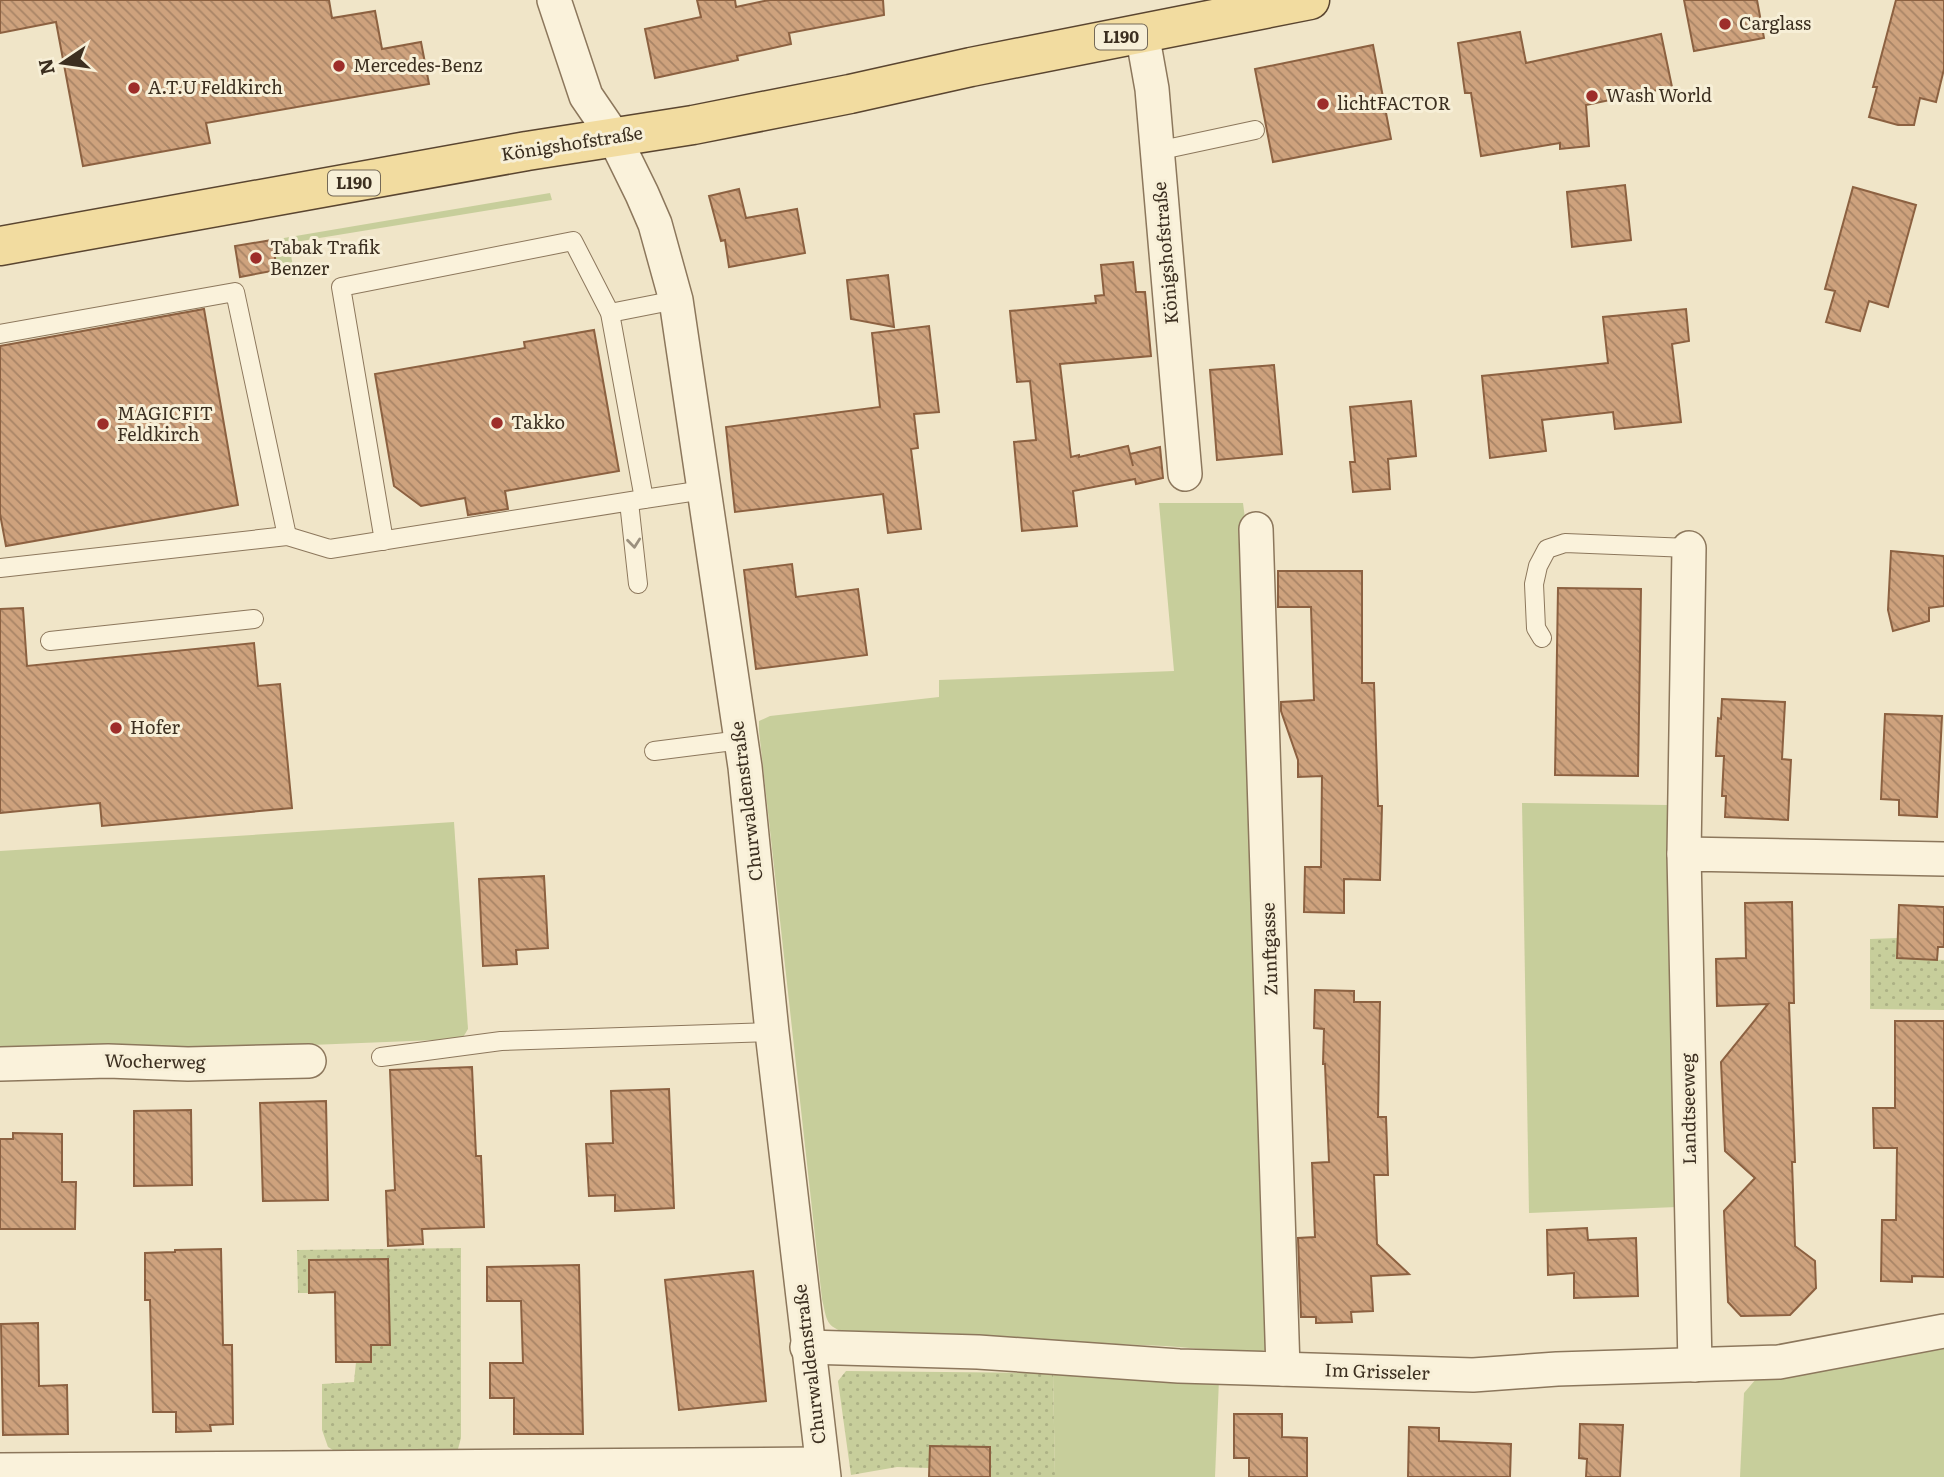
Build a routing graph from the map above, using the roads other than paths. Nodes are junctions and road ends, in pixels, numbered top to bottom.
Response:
1 (554, 0) edge
2 (1310, 0) edge
3 (1142, 33) junction
4 (1255, 130) dead end
5 (614, 138) junction
6 (1157, 151) junction
7 (0, 246) edge
8 (676, 300) junction
9 (610, 313) junction
10 (0, 334) edge
11 (1185, 474) dead end
12 (704, 490) junction
13 (636, 500) junction
14 (1256, 529) dead end
15 (287, 536) junction
16 (384, 541) junction
17 (1689, 548) joint
18 (0, 568) edge
19 (638, 584) dead end
20 (254, 619) dead end
21 (1542, 638) dead end
22 (50, 641) dead end
23 (741, 740) junction
24 (653, 751) dead end
25 (1684, 853) junction
26 (1944, 859) edge
27 (772, 1032) junction
28 (381, 1057) dead end
29 (309, 1061) dead end
30 (0, 1064) edge
31 (1944, 1331) edge
32 (807, 1347) junction
33 (1695, 1365) junction
34 (1283, 1369) junction
35 (0, 1471) edge
36 (823, 1471) edge

1 - 5 street, Churwaldenstraße
2 - 3 main road, Königshofstraße / L190
3 - 5 main road, Königshofstraße / L190
3 - 6 street, Königshofstraße
4 - 6 lane
5 - 7 main road, Königshofstraße / L190
5 - 8 street, Churwaldenstraße
6 - 11 street, Königshofstraße
8 - 9 lane
8 - 12 street, Churwaldenstraße
9 - 13 lane
9 - 16 lane
10 - 15 lane
12 - 13 lane
12 - 23 street, Churwaldenstraße
13 - 16 lane
13 -> 19 lane
14 - 34 street, Zunftgasse
15 - 16 lane
15 - 18 lane
17 - 21 lane
17 - 25 street, Landtseeweg
20 - 22 lane
23 - 24 lane
23 - 27 street, Churwaldenstraße
25 - 26 street
25 - 33 street, Landtseeweg
27 - 28 lane
27 - 32 street, Churwaldenstraße
29 - 30 street, Wocherweg
31 - 33 street, Im Grisseler
32 - 34 street, Im Grisseler
32 - 36 street, Churwaldenstraße
33 - 34 street, Im Grisseler
35 - 36 street

